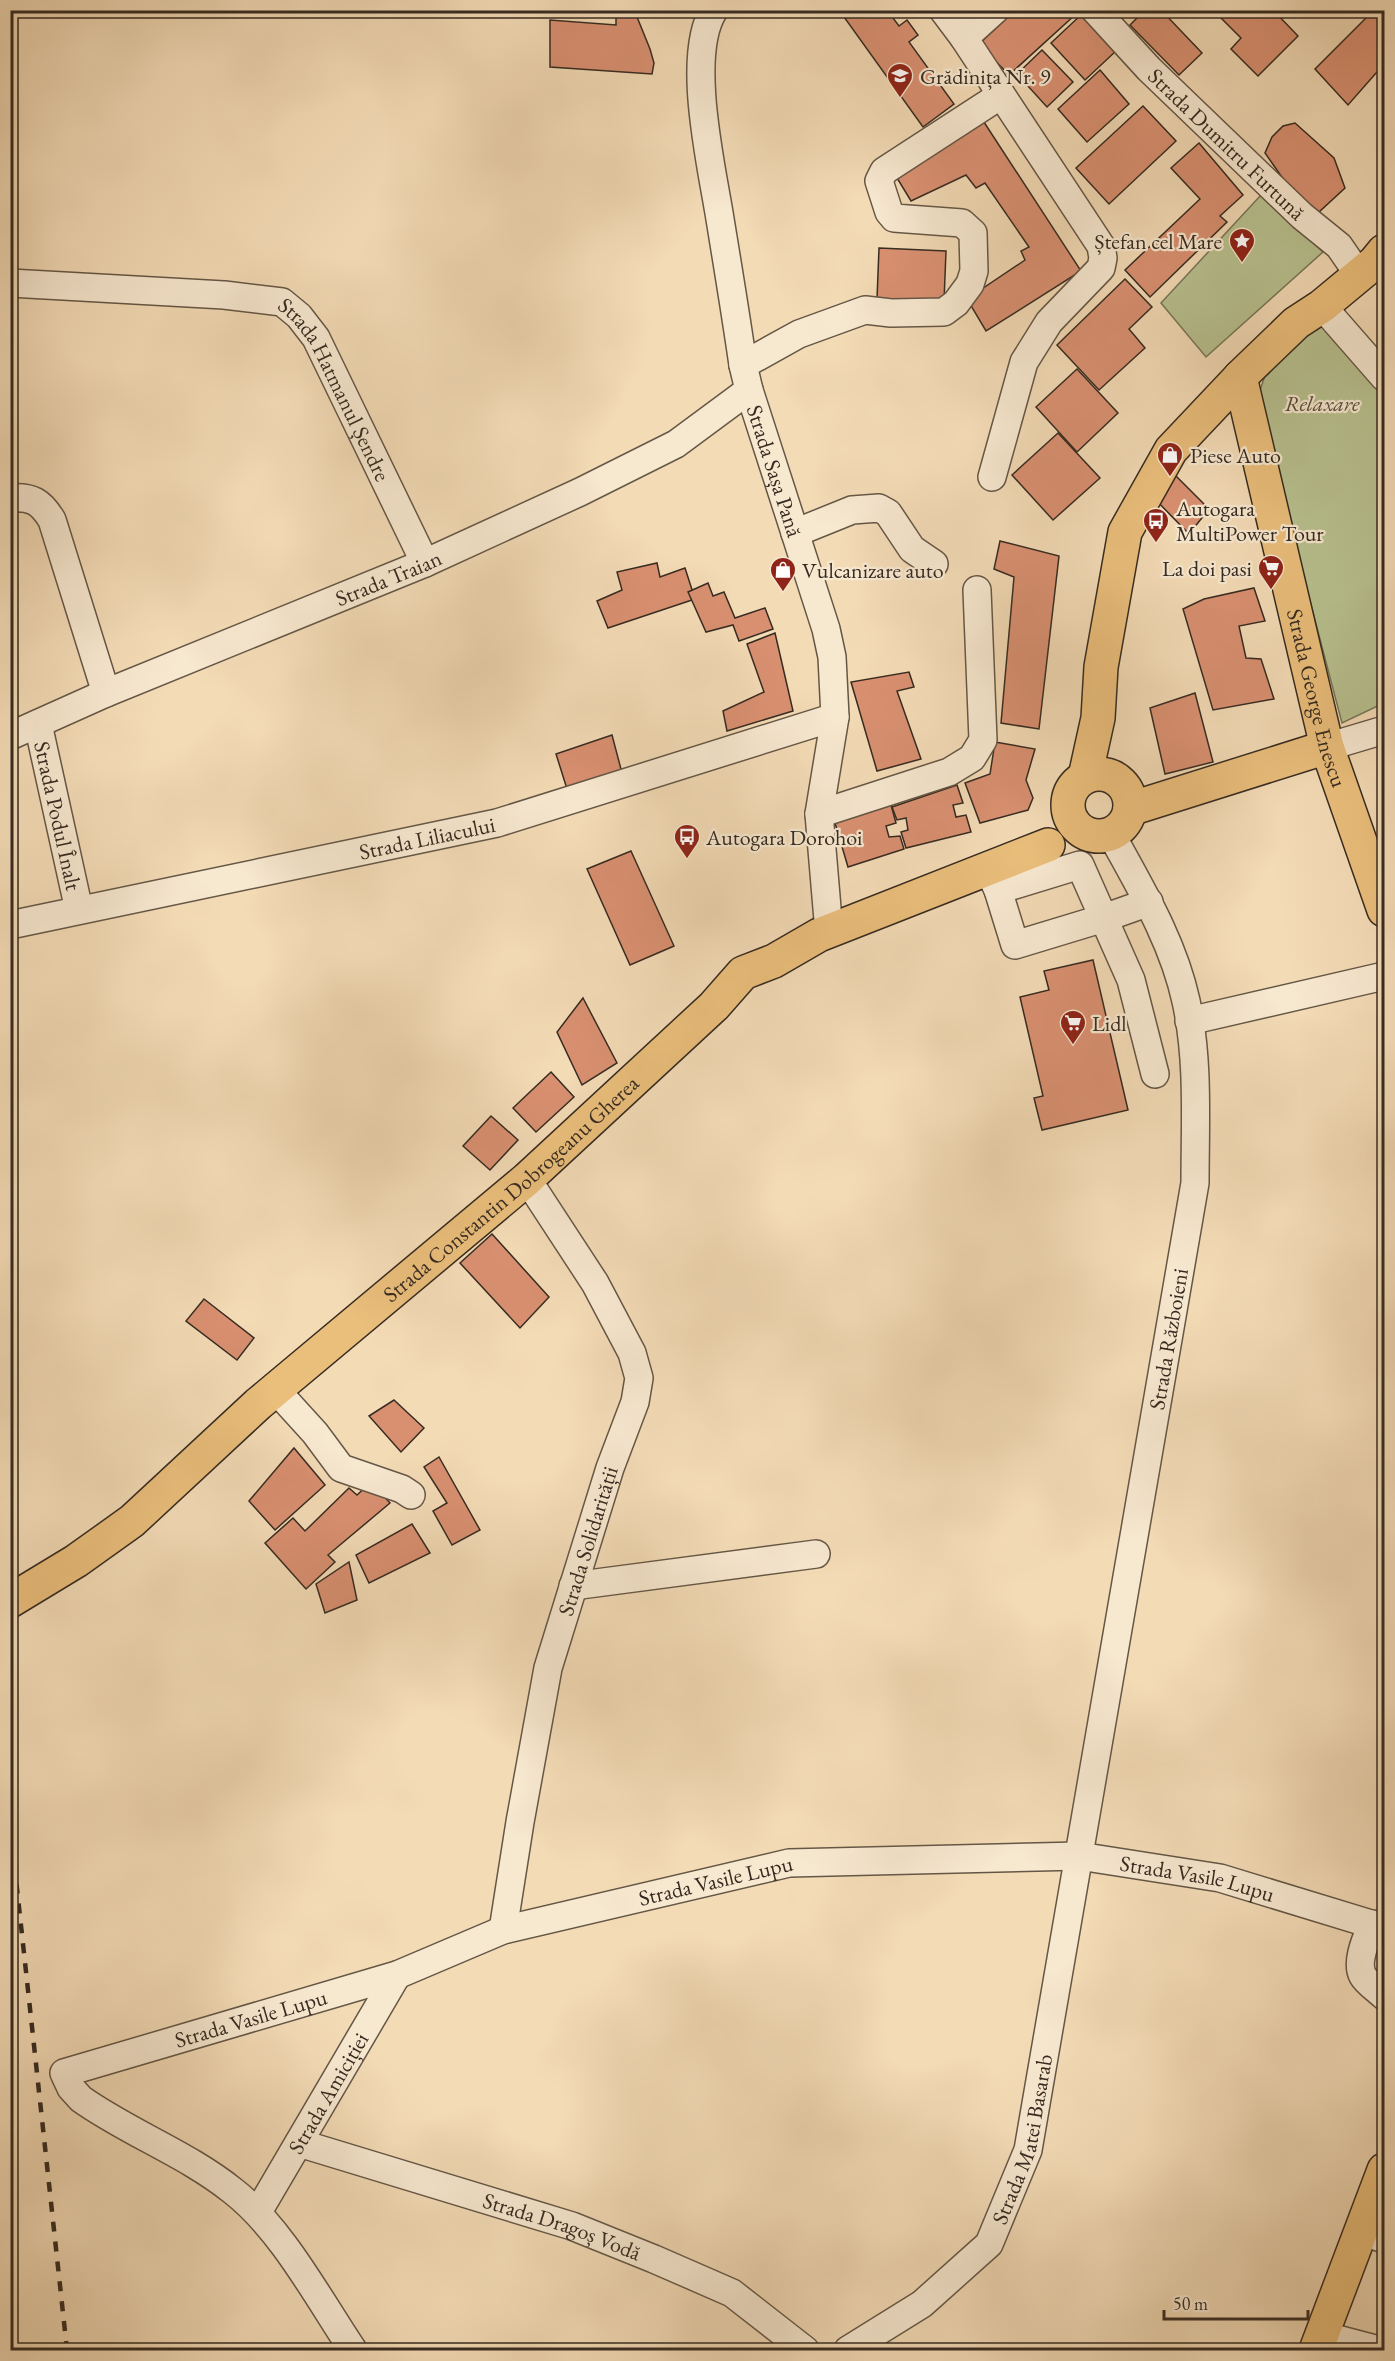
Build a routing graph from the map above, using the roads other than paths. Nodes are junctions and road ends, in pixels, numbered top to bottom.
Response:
1 (714, 10) edge
2 (943, 10) edge
3 (995, 10) edge
4 (1095, 10) edge
5 (964, 38) junction
6 (1001, 95) junction
7 (1376, 265) edge
8 (10, 283) edge
9 (1322, 306) junction
10 (1384, 377) edge
11 (746, 378) junction
12 (1240, 378) junction
13 (992, 477) dead end
14 (10, 498) edge
15 (795, 533) junction
16 (425, 563) junction
17 (934, 564) dead end
18 (977, 590) dead end
19 (106, 693) junction
20 (834, 717) junction
21 (38, 724) junction
22 (1384, 730) edge
23 (10, 736) edge
24 (1327, 747) junction
25 (1088, 785) junction
26 (819, 814) junction
27 (1109, 825) junction
28 (1048, 846) junction
29 (993, 880) junction
30 (1149, 902) junction
31 (79, 909) junction
32 (1384, 910) edge
33 (1104, 918) junction
34 (10, 925) edge
35 (829, 932) junction
36 (1384, 976) edge
37 (1188, 1021) junction
38 (1155, 1074) dead end
39 (527, 1179) junction
40 (275, 1389) junction
41 (411, 1495) dead end
42 (816, 1554) dead end
43 (573, 1586) junction
44 (10, 1601) edge
45 (1079, 1856) junction
46 (1378, 1926) edge
47 (503, 1930) junction
48 (397, 1975) junction
49 (1384, 1996) edge
50 (299, 2143) junction
51 (1384, 2170) edge
52 (258, 2212) junction
53 (1373, 2235) edge
54 (1319, 2343) edge
55 (345, 2347) edge
56 (805, 2350) edge
57 (848, 2350) edge
58 (1379, 2350) edge

1 - 11 street, Strada Sașa Pană
2 - 5 street
3 - 5 street
4 - 7 street, Strada Dumitru Furtună
5 - 6 street
6 - 11 street, Strada Traian
6 - 13 street
7 - 9 main road
8 - 16 street, Strada Hatmanul Șendre
9 - 10 street
9 - 12 main road
11 - 15 street, Strada Sașa Pană
11 - 16 street, Strada Traian
12 - 24 main road, Strada George Enescu
12 - 25 main road
14 - 19 street
15 - 17 street
15 - 20 street, Strada Sașa Pană
16 - 19 street, Strada Traian
18 - 26 street
19 - 21 street, Strada Traian
20 - 26 street, Strada Sașa Pană
20 - 31 street, Strada Liliacului
21 - 23 street, Strada Traian
21 - 31 street, Strada Podul Înalt
22 - 24 street
24 - 27 main road, Strada Constantin Dobrogeanu Gherea
24 - 32 main road, Strada George Enescu
25 - 27 main road
25 - 27 main road
25 - 28 main road
26 - 35 street, Strada Sașa Pană
27 - 28 main road, Strada Constantin Dobrogeanu Gherea
27 - 30 street, Strada Războieni
28 - 29 main road, Strada Constantin Dobrogeanu Gherea
29 - 33 street
29 - 33 street
29 - 35 main road, Strada Constantin Dobrogeanu Gherea
30 - 33 street
30 - 37 street, Strada Războieni
31 - 34 street, Strada Liliacului
33 - 38 street
35 - 39 main road, Strada Constantin Dobrogeanu Gherea
36 - 37 street
37 - 45 street, Strada Războieni
39 - 40 main road, Strada Constantin Dobrogeanu Gherea
39 - 43 street, Strada Solidarității
40 - 41 street
40 - 44 main road, Strada Constantin Dobrogeanu Gherea
42 - 43 street
43 - 47 street, Strada Solidarității
45 - 46 street, Strada Vasile Lupu
45 - 47 street, Strada Vasile Lupu
45 - 57 street, Strada Matei Basarab
46 - 49 street
47 - 48 street, Strada Vasile Lupu
48 - 50 street, Strada Amiciției
48 - 52 street, Strada Vasile Lupu
50 - 52 street, Strada Amiciției
50 - 56 street, Strada Dragoș Vodă
51 - 53 main road
52 - 55 street
53 - 54 main road
54 - 58 street

